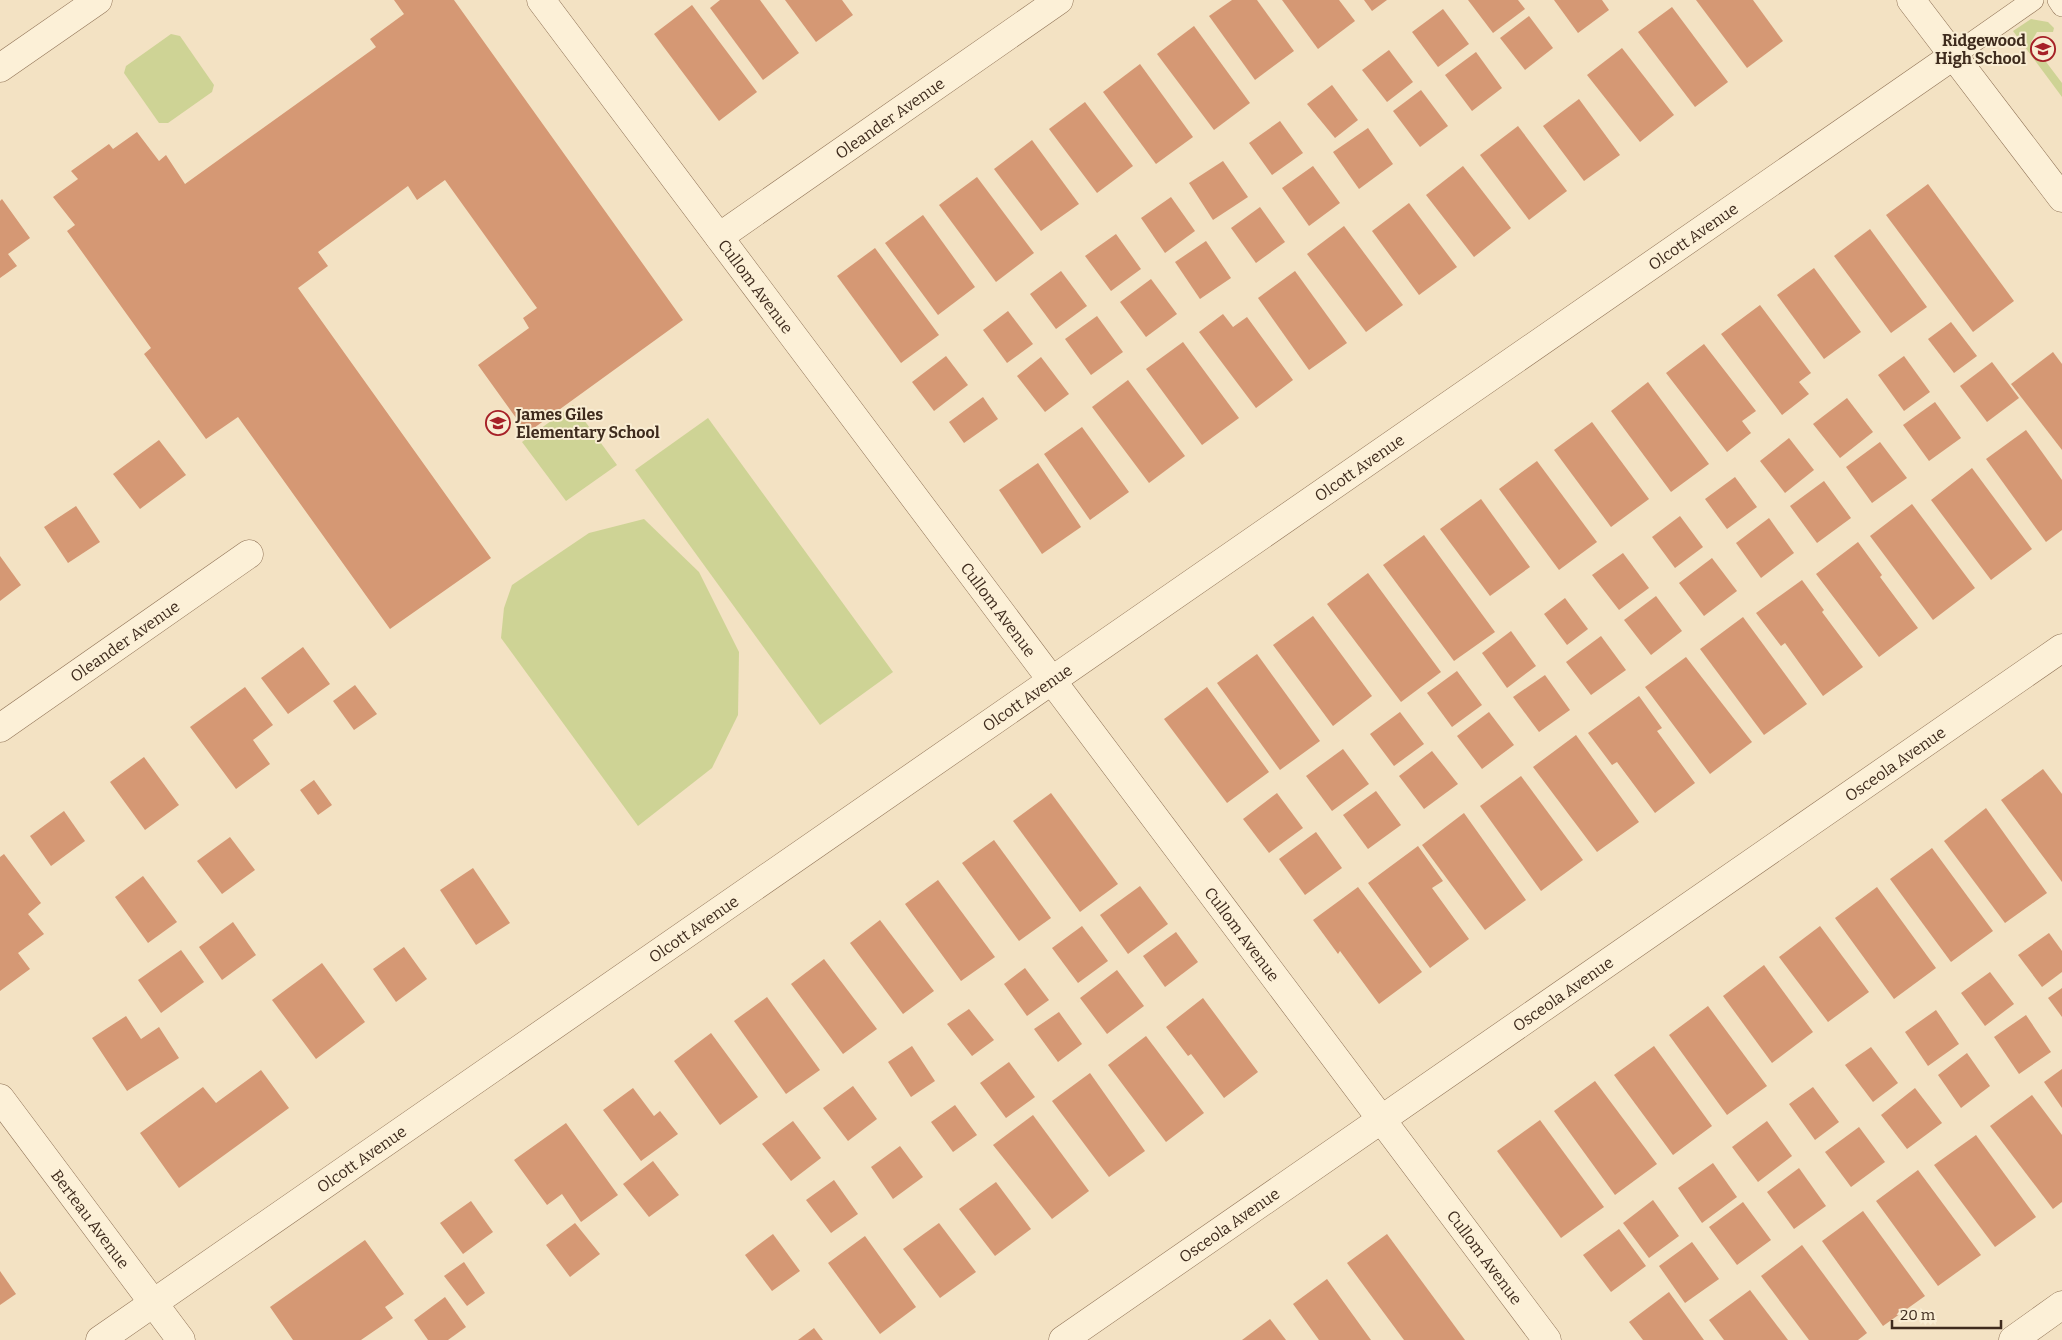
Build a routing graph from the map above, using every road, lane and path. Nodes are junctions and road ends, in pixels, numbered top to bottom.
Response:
1 (98, 0) edge
2 (541, 0) edge
3 (1059, 0) edge
4 (1911, 0) edge
5 (2033, 0) edge
6 (2058, 0) edge
7 (2062, 6) edge
8 (1953, 56) junction
9 (0, 68) edge
10 (2062, 198) edge
11 (719, 237) junction
12 (249, 554) dead end
13 (2062, 648) edge
14 (1051, 680) junction
15 (0, 728) edge
16 (0, 1098) edge
17 (1381, 1120) junction
18 (153, 1303) junction
19 (2062, 1305) edge
20 (100, 1340) edge
21 (181, 1340) edge
22 (1063, 1340) edge
23 (1547, 1340) edge
24 (2014, 1340) edge

1 - 9 street
2 - 11 street, Cullom Avenue
3 - 11 street, Oleander Avenue
4 - 8 street
5 - 8 lane
6 - 7 lane
8 - 10 street
8 - 14 street, Olcott Avenue
11 - 14 street, Cullom Avenue
12 - 15 street, Oleander Avenue
13 - 17 street, Osceola Avenue
14 - 17 street, Cullom Avenue
14 - 18 street, Olcott Avenue
16 - 18 street, Berteau Avenue
17 - 22 street, Osceola Avenue
17 - 23 street, Cullom Avenue
18 - 20 street, Olcott Avenue
18 - 21 street, Berteau Avenue
19 - 24 street

